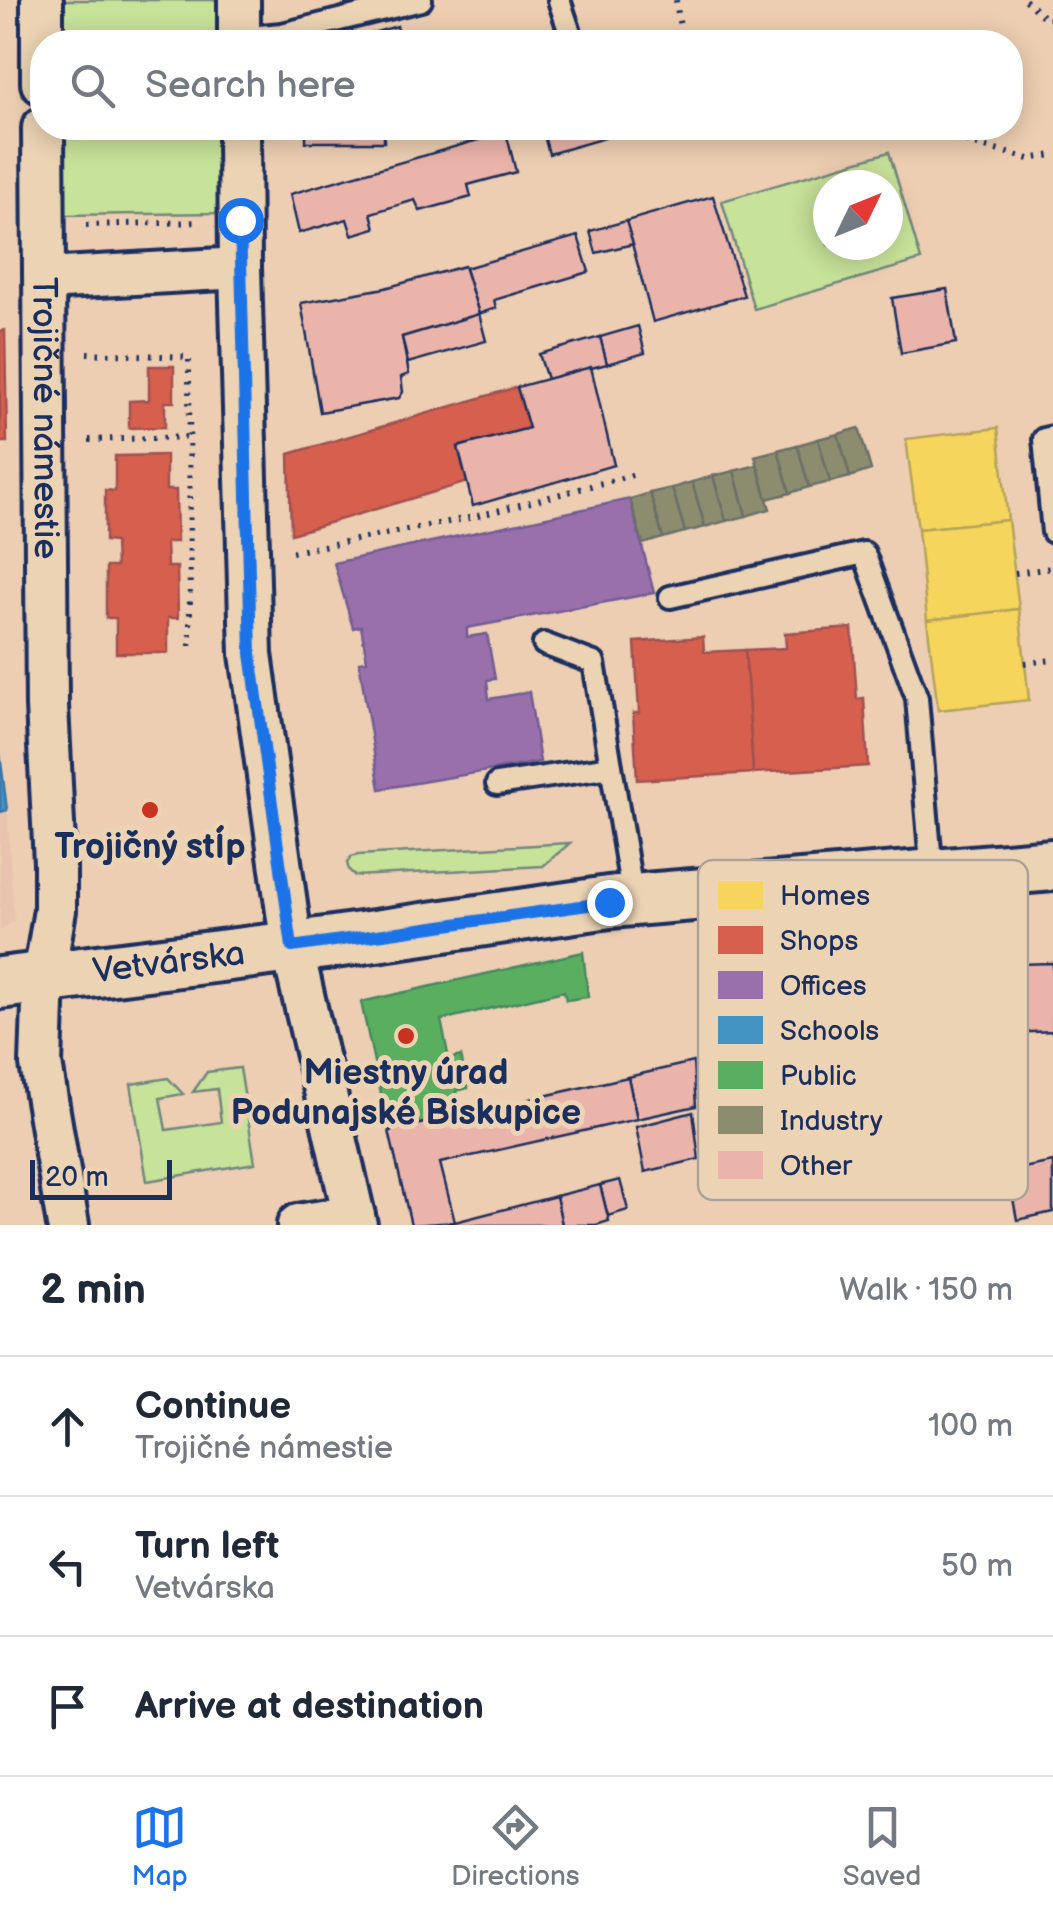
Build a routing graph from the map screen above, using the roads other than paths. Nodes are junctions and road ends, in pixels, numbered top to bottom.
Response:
1 (42, 0) edge
2 (421, 0) edge
3 (558, 0) edge
4 (42, 30) edge
5 (298, 30) edge
6 (569, 30) edge
7 (43, 140) edge
8 (239, 140) edge
9 (240, 268) junction
10 (44, 279) junction
11 (1053, 437) edge
12 (1053, 532) edge
13 (670, 597) dead end
14 (544, 644) dead end
15 (611, 767) junction
16 (497, 784) dead end
17 (931, 860) edge
18 (1053, 865) edge
19 (1028, 867) edge
20 (698, 894) edge
21 (633, 900) junction
22 (292, 947) junction
23 (22, 980) edge
24 (355, 1220) edge
25 (68, 1225) edge
26 (298, 1225) edge

1 - 4 street
2 - 5 lane
3 - 6 lane
7 - 10 street
8 - 9 street
9 - 10 street, Trojičné námestie
9 - 22 street
10 - 23 street, Trojičné námestie
11 - 12 lane
13 - 17 lane
14 - 15 lane
15 - 16 lane
15 - 21 lane
18 - 19 street, Vetvárska
20 - 21 street, Vetvárska
21 - 22 street, Vetvárska
22 - 23 street, Vetvárska
22 - 24 street
23 - 25 street, Trojičné námestie
24 - 26 street

